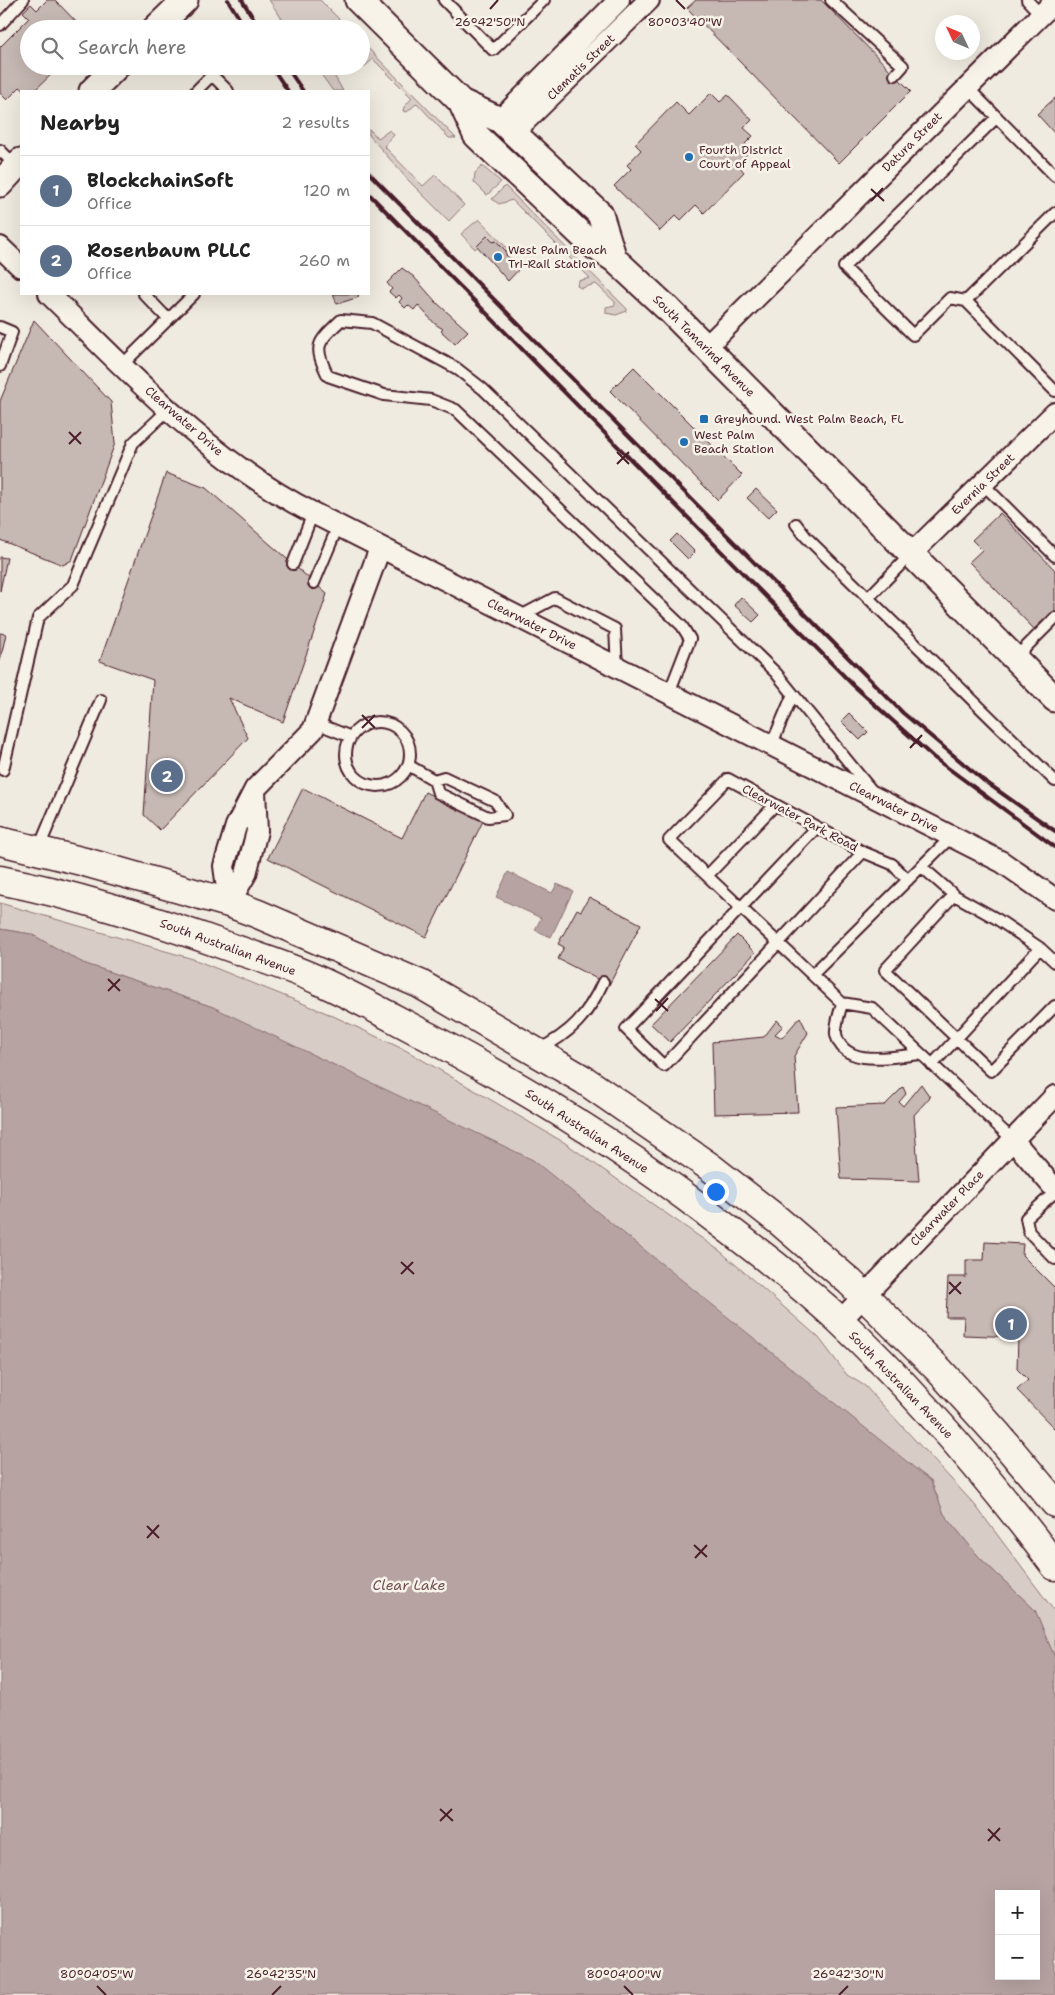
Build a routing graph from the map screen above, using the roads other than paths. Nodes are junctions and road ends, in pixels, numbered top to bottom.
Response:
1 (23, 0) edge
2 (185, 0) edge
3 (358, 0) edge
4 (444, 0) edge
5 (544, 0) edge
6 (619, 0) edge
7 (649, 0) edge
8 (831, 0) edge
9 (1027, 0) edge
10 (1048, 8) edge
11 (164, 20) edge
12 (0, 25) edge
13 (108, 75) edge
14 (212, 75) edge
15 (212, 75) edge
16 (895, 75) dead end
17 (967, 88) junction
18 (93, 90) edge
19 (197, 90) edge
20 (227, 90) edge
21 (461, 102) junction
22 (997, 117) junction
23 (507, 126) junction
24 (490, 148) junction
25 (555, 172) junction
26 (1055, 176) edge
27 (1055, 213) edge
28 (0, 247) edge
29 (614, 259) junction
30 (20, 266) edge
31 (49, 295) edge
32 (145, 295) edge
33 (193, 295) edge
34 (966, 302) junction
35 (168, 319) junction
36 (0, 327) edge
37 (706, 347) junction
38 (122, 365) junction
39 (0, 366) edge
40 (1055, 391) edge
41 (168, 410) junction
42 (1055, 413) edge
43 (983, 484) junction
44 (313, 513) junction
45 (796, 524) dead end
46 (338, 526) junction
47 (380, 548) junction
48 (911, 554) junction
49 (1055, 556) edge
50 (293, 564) dead end
51 (314, 583) dead end
52 (868, 598) junction
53 (519, 617) junction
54 (1055, 618) edge
55 (1015, 659) junction
56 (617, 667) junction
57 (669, 693) junction
58 (793, 694) junction
59 (1055, 699) edge
60 (101, 700) dead end
61 (316, 723) junction
62 (351, 737) junction
63 (771, 746) junction
64 (408, 765) junction
65 (2, 770) dead end
66 (434, 780) junction
67 (1055, 781) edge
68 (474, 791) junction
69 (876, 796) junction
70 (775, 805) junction
71 (467, 807) junction
72 (817, 827) junction
73 (952, 836) junction
74 (0, 841) edge
75 (38, 851) junction
76 (864, 852) junction
77 (922, 867) junction
78 (708, 876) junction
79 (0, 880) edge
80 (908, 880) junction
81 (954, 895) junction
82 (1055, 899) edge
83 (229, 903) junction
84 (741, 908) junction
85 (211, 940) junction
86 (779, 944) junction
87 (1040, 948) junction
88 (1055, 962) edge
89 (813, 974) junction
90 (603, 982) dead end
91 (842, 1003) junction
92 (1055, 1006) edge
93 (957, 1039) junction
94 (536, 1051) junction
95 (921, 1054) junction
96 (932, 1065) junction
97 (1055, 1096) edge
98 (1013, 1140) junction
99 (1053, 1183) edge
100 (1055, 1259) edge
101 (865, 1296) junction
102 (840, 1321) junction
103 (1055, 1503) edge
104 (1055, 1566) edge

1 - 12 lane
2 - 11 street
3 - 21 street
4 - 5 lane
6 - 23 street, Clematis Street
7 - 23 street, Clematis Street
8 - 16 lane
9 - 10 lane
10 - 17 street, Datura Street
13 - 18 street
14 - 20 lane
15 - 19 lane
17 - 22 lane
17 - 37 street, Datura Street
21 - 23 street
21 - 24 street, South Tamarind Avenue
22 - 26 lane
22 - 34 lane
23 - 25 street
24 - 25 street
24 - 29 street, South Tamarind Avenue
25 - 29 street
27 - 34 lane
28 - 30 street
29 - 37 street, South Tamarind Avenue
31 - 38 street, Clearwater Drive
32 - 35 lane
33 - 35 lane
34 - 40 lane
35 - 38 lane
36 - 39 lane
37 - 48 street, South Tamarind Avenue
38 - 41 street, Clearwater Drive
41 - 44 street, Clearwater Drive
41 - 65 lane
42 - 43 street, Evernia Street
43 - 48 street, Evernia Street
43 - 49 lane
44 - 46 street, Clearwater Drive
44 - 50 lane
45 - 52 lane
46 - 47 street, Clearwater Drive
46 - 51 lane
47 - 53 street, Clearwater Drive
47 - 61 street
48 - 52 lane
48 - 55 street, South Tamarind Avenue
52 - 67 lane
53 - 56 street, Clearwater Drive
53 - 56 lane
54 - 55 lane
55 - 59 street, South Tamarind Avenue
56 - 57 street, Clearwater Drive
57 - 58 lane
57 - 63 street, Clearwater Drive
58 - 63 lane
58 - 69 lane
60 - 75 lane
61 - 62 lane
61 - 83 street
62 - 64 lane
62 - 64 lane
63 - 69 street, Clearwater Drive
64 - 66 lane
66 - 68 lane
66 - 71 lane
68 - 71 lane
68 - 71 lane
69 - 73 street, Clearwater Drive
70 - 72 lane, Clearwater Park Road
70 - 78 lane
70 - 78 lane, Clearwater Park Road
72 - 76 lane, Clearwater Park Road
72 - 84 lane
73 - 77 lane
73 - 82 street, Clearwater Drive
74 - 75 main road
75 - 83 main road
76 - 80 lane
76 - 86 lane, Clearwater Park Road
77 - 80 lane
77 - 81 lane
78 - 84 lane, Clearwater Park Road
79 - 85 main road, South Australian Avenue
80 - 89 lane
81 - 87 lane
81 - 93 lane
83 - 85 main road
83 - 94 main road
84 - 86 lane, Clearwater Park Road
84 - 86 lane
85 - 102 main road, South Australian Avenue
86 - 89 lane, Clearwater Park Road
87 - 88 lane
87 - 93 lane
89 - 91 lane, Clearwater Park Road
90 - 94 lane
91 - 95 lane
91 - 95 lane
92 - 93 lane
93 - 96 lane
94 - 101 main road
95 - 96 lane
96 - 98 lane
97 - 98 street, Clearwater Place
98 - 99 street
98 - 101 street, Clearwater Place
99 - 100 lane
101 - 102 street, Clearwater Place
101 - 103 main road
102 - 104 main road, South Australian Avenue

